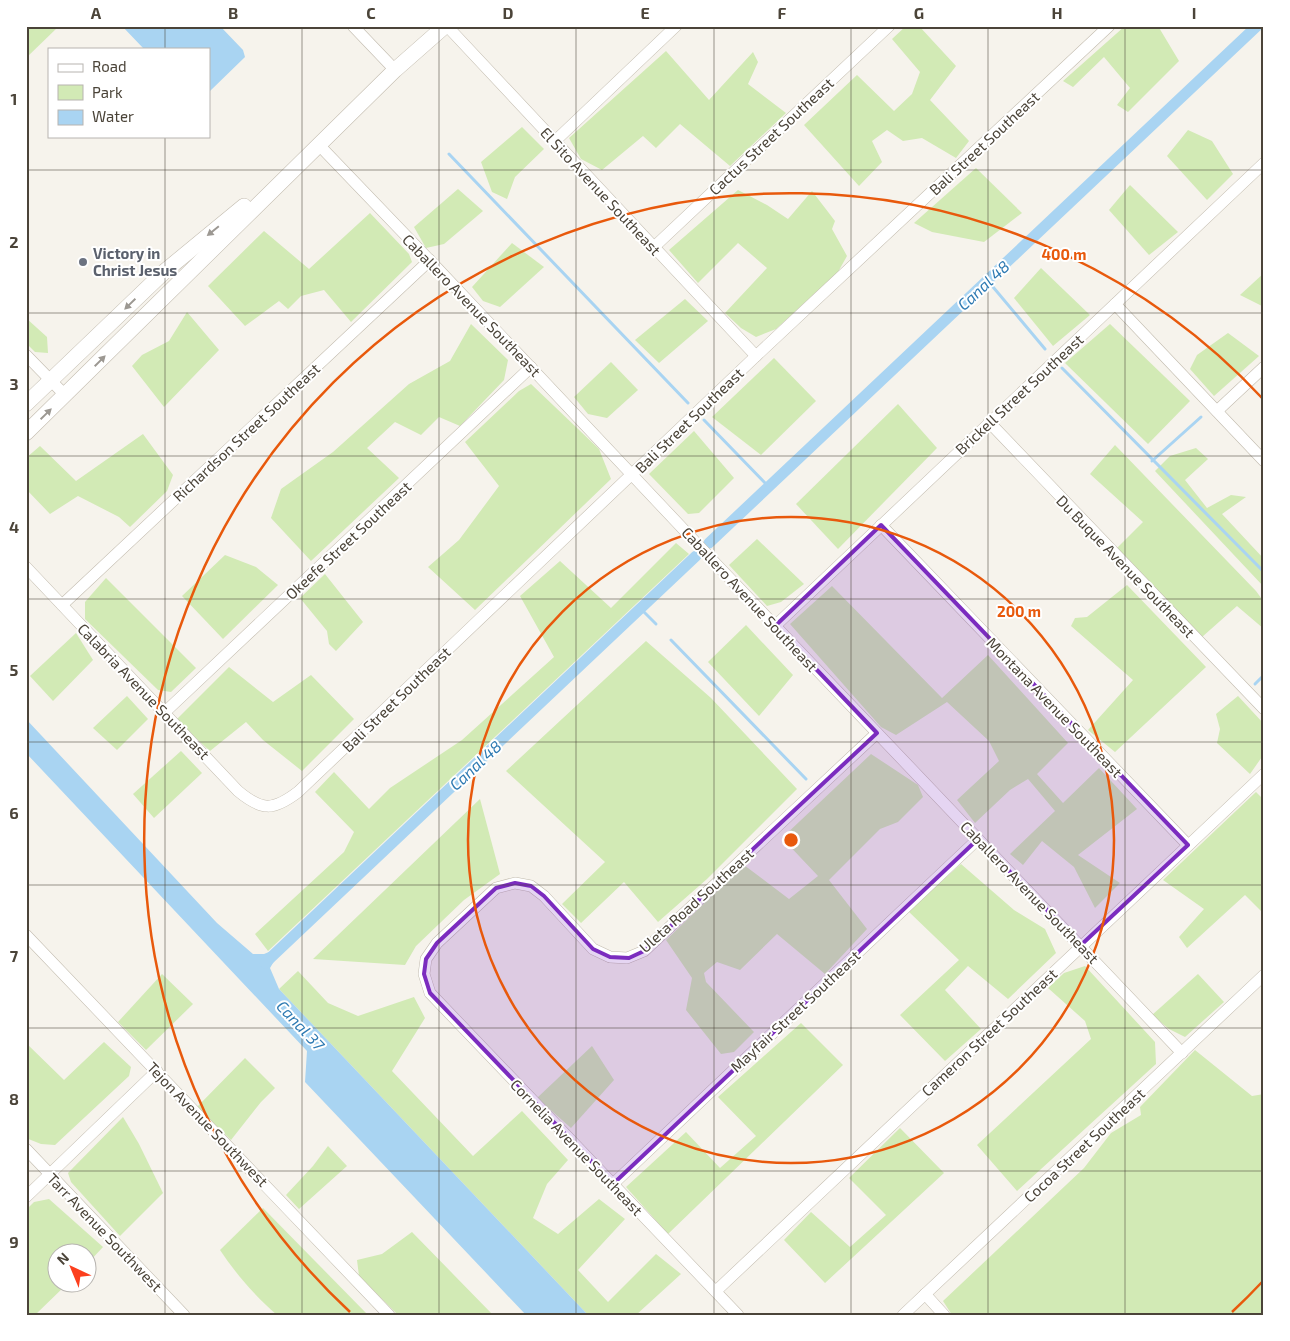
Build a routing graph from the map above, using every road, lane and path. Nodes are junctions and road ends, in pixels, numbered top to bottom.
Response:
1 (353, 26) edge
2 (446, 26) edge
3 (676, 26) edge
4 (889, 26) edge
5 (1109, 26) edge
6 (395, 70) junction
7 (554, 142) junction
8 (319, 145) junction
9 (1264, 163) edge
10 (654, 247) junction
11 (430, 260) junction
12 (1115, 304) junction
13 (26, 355) edge
14 (756, 356) junction
15 (531, 367) junction
16 (1264, 367) edge
17 (51, 381) junction
18 (65, 395) junction
19 (26, 404) edge
20 (1217, 411) junction
21 (989, 422) junction
22 (26, 433) edge
23 (1264, 461) edge
24 (632, 474) junction
25 (881, 525) junction
26 (26, 567) edge
27 (62, 605) junction
28 (775, 626) junction
29 (1264, 709) edge
30 (164, 713) junction
31 (877, 733) junction
32 (1264, 774) edge
33 (266, 806) joint
34 (978, 839) junction
35 (1188, 845) junction
36 (26, 935) edge
37 (1081, 945) junction
38 (424, 974) joint
39 (1261, 981) edge
40 (1182, 1053) junction
41 (157, 1070) junction
42 (26, 1149) edge
43 (50, 1174) junction
44 (613, 1184) junction
45 (26, 1197) edge
46 (716, 1291) junction
47 (925, 1294) junction
48 (184, 1315) edge
49 (389, 1315) edge
50 (738, 1315) edge
51 (904, 1315) edge
52 (944, 1315) edge

1 - 6 street
2 - 6 street
2 - 7 street, El Sito Avenue Southeast
3 - 7 street
4 - 10 street, Cactus Street Southeast
5 - 14 street, Bali Street Southeast
6 - 8 street
7 - 10 street, El Sito Avenue Southeast
8 - 11 street, Caballero Avenue Southeast
8 -> 17 street
18 -> 8 street
9 - 12 street, Brickell Street Southeast
10 - 14 street, El Sito Avenue Southeast
11 - 15 street, Caballero Avenue Southeast
11 - 27 street, Richardson Street Southeast
12 - 20 street
12 - 21 street, Brickell Street Southeast
13 - 17 street
14 - 24 street, Bali Street Southeast
15 - 24 street, Caballero Avenue Southeast
15 - 30 street, Okeefe Street Southeast
16 - 20 street
17 - 18 street
17 - 19 street
22 -> 18 street
20 - 23 street
21 - 25 street, Brickell Street Southeast
21 - 29 street, Du Buque Avenue Southeast
24 - 28 street, Caballero Avenue Southeast
24 - 33 street, Bali Street Southeast
25 - 28 street, Brickell Street Southeast
25 - 35 street, Montana Avenue Southeast
26 - 27 street, Calabria Avenue Southeast
27 - 30 street, Calabria Avenue Southeast
28 - 31 street, Caballero Avenue Southeast
30 - 33 street, Calabria Avenue Southeast
31 - 34 street, Caballero Avenue Southeast
31 - 38 street, Uleta Road Southeast
32 - 35 street, Cameron Street Southeast
34 - 37 street, Caballero Avenue Southeast
34 - 44 street, Mayfair Street Southeast
35 - 37 street, Cameron Street Southeast
36 - 41 street, Tejon Avenue Southwest
37 - 40 street, Caballero Avenue Southeast
37 - 46 street, Cameron Street Southeast
38 - 44 street, Cornelia Avenue Southeast
39 - 40 street, Cocoa Street Southeast
40 - 47 street, Cocoa Street Southeast
41 - 43 street
41 - 49 street, Tejon Avenue Southwest
42 - 43 street, Tarr Avenue Southwest
43 - 45 street
43 - 48 street, Tarr Avenue Southwest
44 - 46 street, Cornelia Avenue Southeast
46 - 50 street, Cornelia Avenue Southeast
47 - 51 street, Cocoa Street Southeast
47 - 52 street

